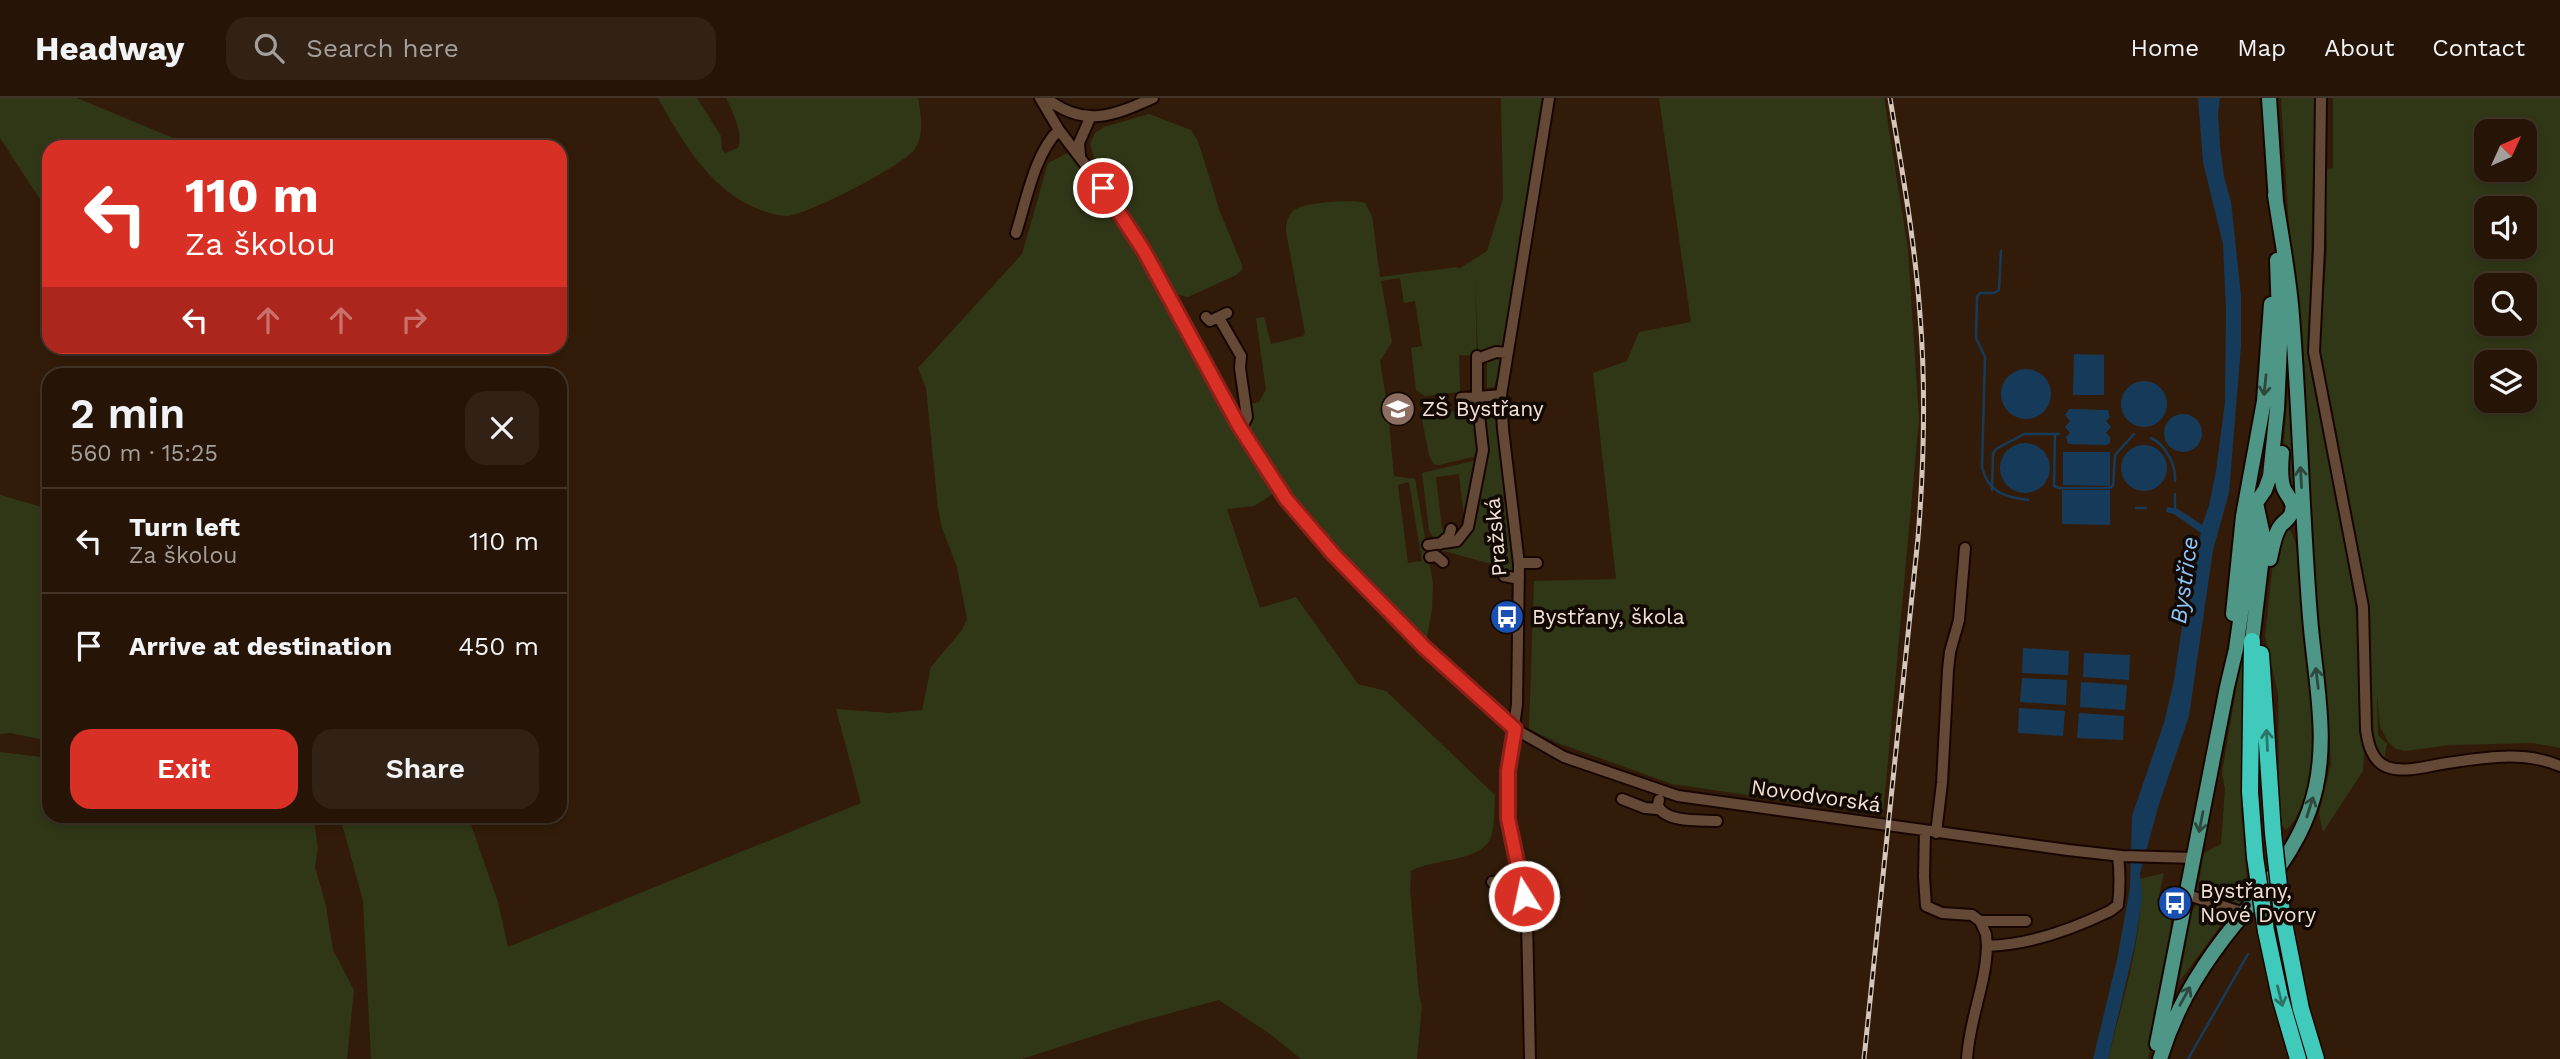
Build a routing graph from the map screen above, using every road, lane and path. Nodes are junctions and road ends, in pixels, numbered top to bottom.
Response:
1 (1040, 98) edge
2 (1046, 98) edge
3 (1153, 98) edge
4 (1549, 98) edge
5 (2269, 98) edge
6 (2321, 98) edge
7 (1090, 118) junction
8 (1059, 130) junction
9 (1080, 156) junction
10 (1016, 233) dead end
11 (2279, 246) junction
12 (1206, 317) dead end
13 (1507, 353) junction
14 (1501, 395) junction
15 (1478, 397) junction
16 (1461, 398) dead end
17 (1239, 426) junction
18 (2265, 491) junction
19 (2284, 491) junction
20 (2258, 513) junction
21 (2285, 521) junction
22 (1451, 528) dead end
23 (1440, 544) junction
24 (1428, 545) dead end
25 (1965, 548) dead end
26 (1430, 557) dead end
27 (1443, 562) dead end
28 (1519, 563) junction
29 (1537, 563) dead end
30 (1504, 576) dead end
31 (1519, 579) junction
32 (2310, 619) junction
33 (2257, 640) junction
34 (2227, 687) junction
35 (1515, 729) junction
36 (2560, 766) edge
37 (1661, 791) junction
38 (1622, 799) dead end
39 (1658, 806) junction
40 (1717, 821) dead end
41 (1931, 832) junction
42 (2121, 856) junction
43 (2194, 858) junction
44 (1521, 874) junction
45 (1492, 883) dead end
46 (2188, 895) junction
47 (2244, 913) junction
48 (1980, 921) junction
49 (2026, 921) dead end
50 (1987, 946) junction
51 (1530, 1059) edge
52 (1967, 1059) edge
53 (2154, 1059) edge
54 (2160, 1059) edge
55 (2298, 1059) edge
56 (2316, 1059) edge

1 - 8 street, Novodvorská
2 - 7 street
3 - 7 street
4 - 13 street, Pražská
5 - 11 main road
6 - 36 street
7 - 9 street
8 - 9 street, Novodvorská
8 - 10 street
9 - 17 street, Novodvorská
11 - 18 main road
11 - 19 main road
32 -> 11 main road
11 -> 34 main road
12 - 17 street
13 - 14 street, Pražská
13 - 15 street
14 - 15 street
14 - 28 street, Pražská
15 - 16 street
15 - 23 street
17 - 35 street, Novodvorská
18 - 19 main road
18 - 20 main road
19 - 21 main road
20 - 21 main road
20 - 33 main road
20 - 34 main road
21 - 32 main road
21 - 33 main road
22 - 23 street
23 - 24 street
25 - 41 street
26 - 27 street
28 - 29 street
28 - 31 street, Pražská
30 - 31 street
31 - 35 street, Pražská
47 -> 32 main road
33 -> 55 highway, bridge
56 -> 33 highway, bridge
34 -> 43 main road
35 - 37 street, Novodvorská
35 - 44 street, Pražská
37 - 39 street
37 - 41 street, Novodvorská
38 - 39 street
39 - 40 street
41 - 42 street, Novodvorská
41 - 48 street
42 - 43 street, Novodvorská
42 - 50 street
43 - 46 main road
44 - 45 street
44 - 51 street, Pražská
46 - 47 street
46 - 53 main road
54 -> 47 main road
48 - 49 street
48 - 50 street
50 - 52 street

